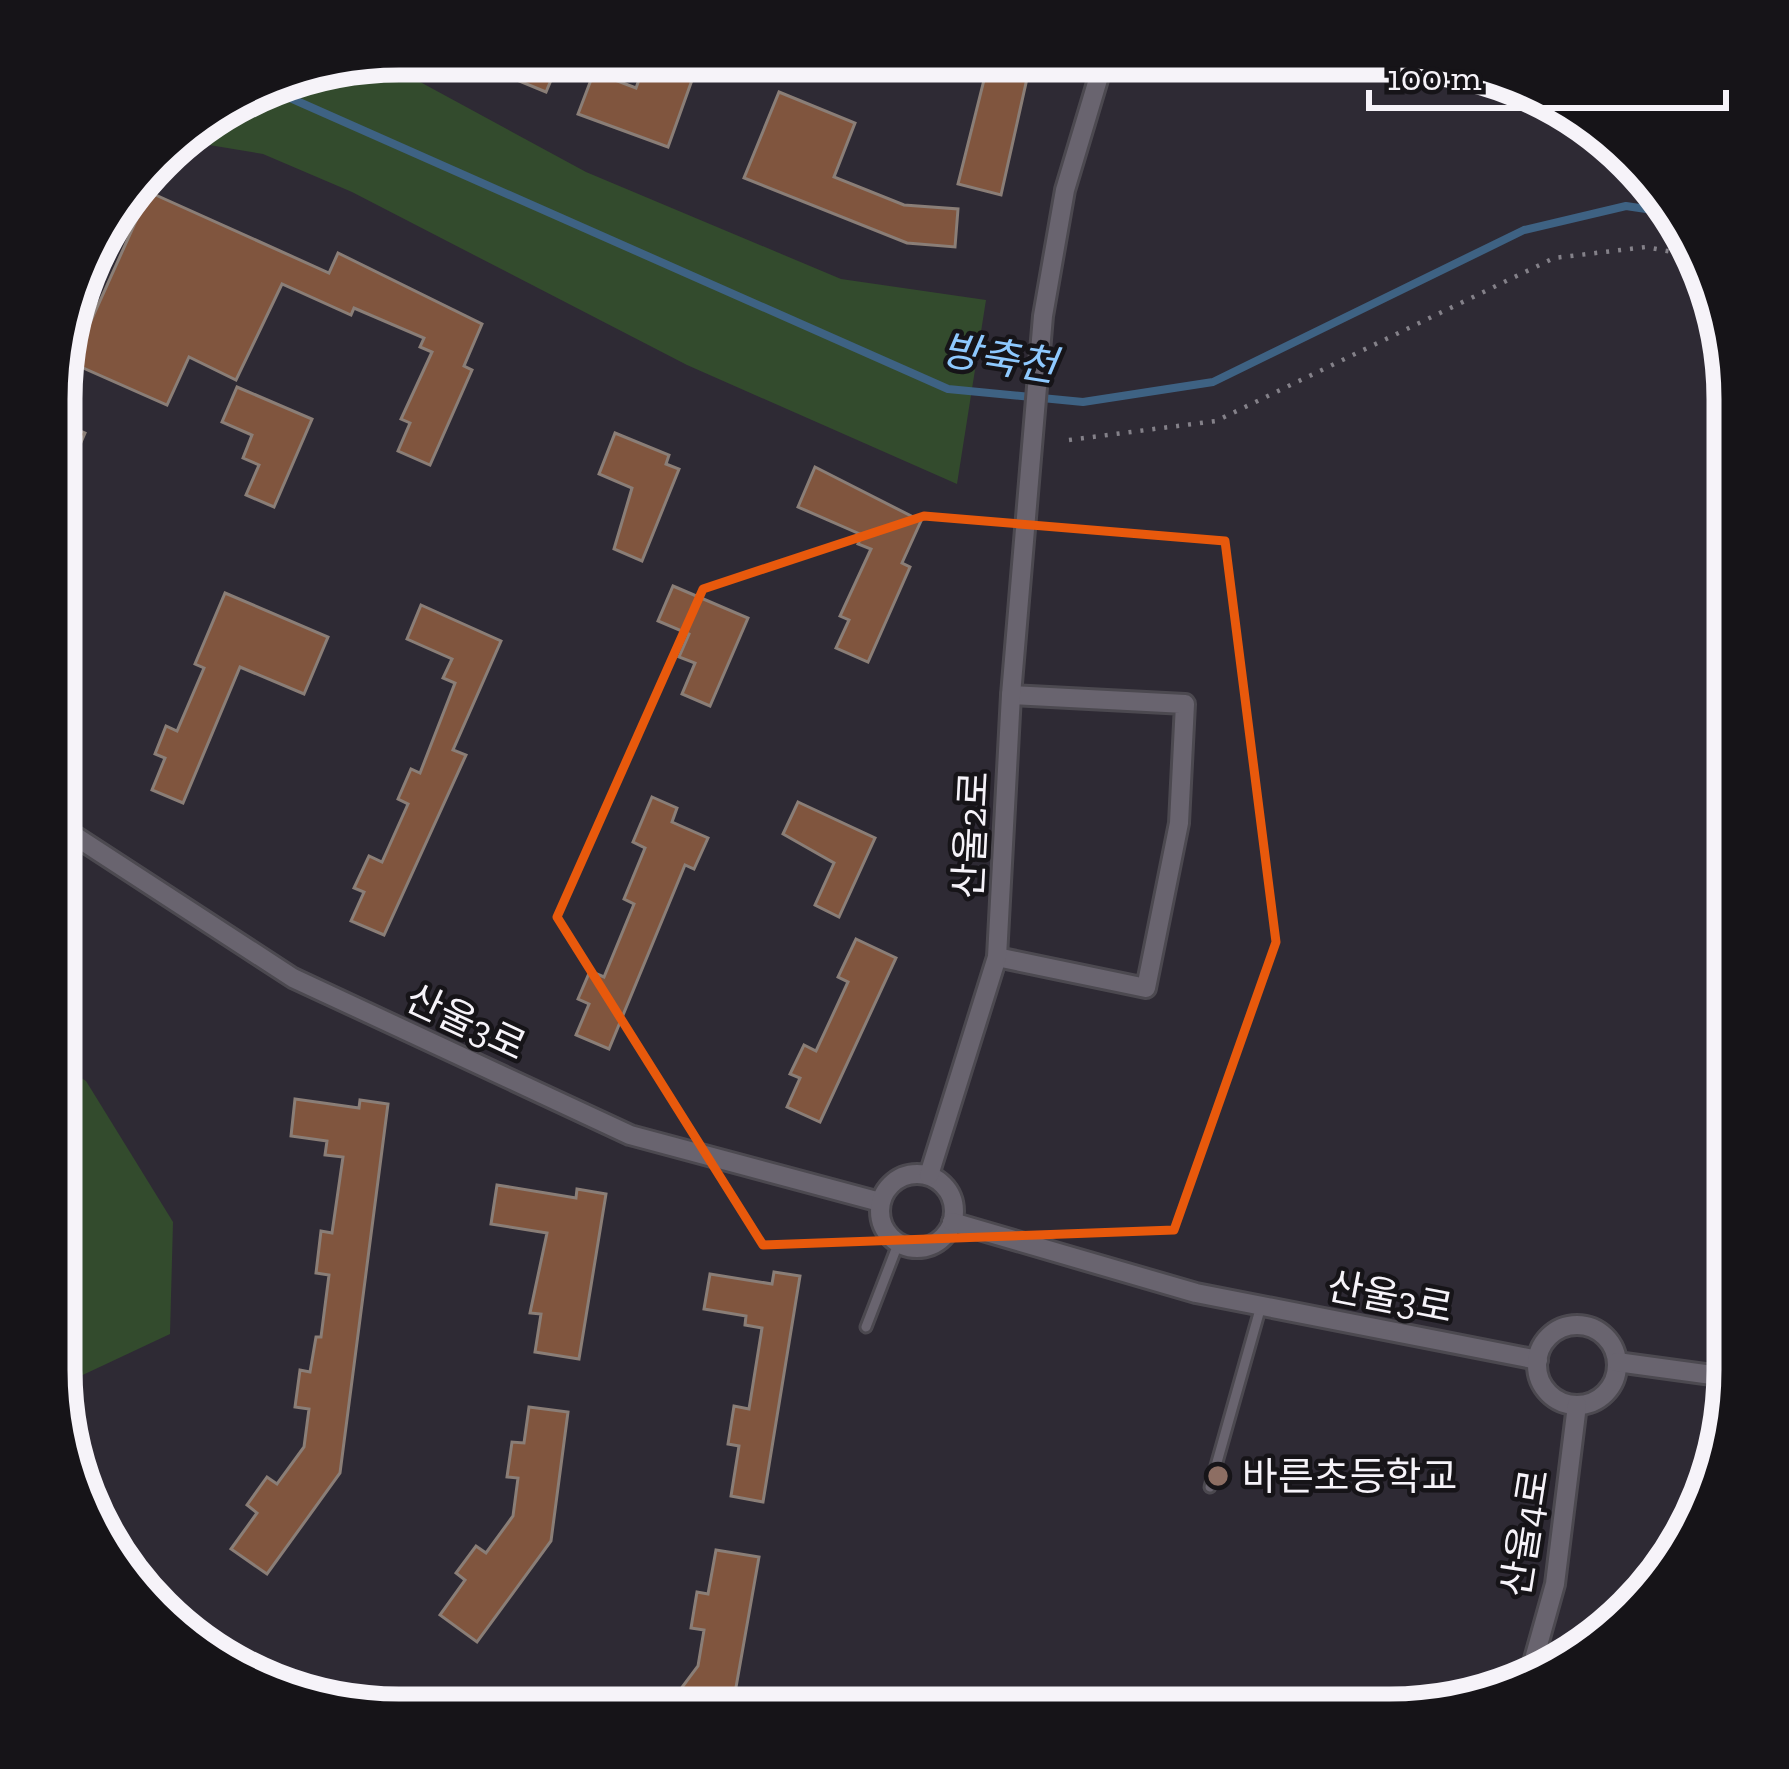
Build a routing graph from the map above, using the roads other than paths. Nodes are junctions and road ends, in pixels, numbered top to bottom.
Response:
1 (1099, 75) edge
2 (1011, 694) junction
3 (75, 836) edge
4 (997, 957) junction
5 (929, 1175) junction
6 (880, 1202) junction
7 (952, 1222) junction
8 (898, 1244) junction
9 (1261, 1306) junction
10 (866, 1327) dead end
11 (1538, 1360) junction
12 (1617, 1362) junction
13 (1713, 1375) edge
14 (1577, 1405) junction
15 (1210, 1487) dead end
16 (1534, 1661) edge

1 - 2 street, 산울2로
2 - 4 street, 산울2로
2 - 4 street
3 - 6 street, 산울3로
4 - 5 street, 산울2로
5 - 6 street
5 - 7 street
6 - 8 street
7 - 8 street
7 - 9 street, 산울3로
8 - 10 lane
9 - 11 street, 산울3로
9 - 15 lane
11 - 12 street
11 - 14 street
12 - 13 street
12 - 14 street
14 - 16 street, 산울4로

